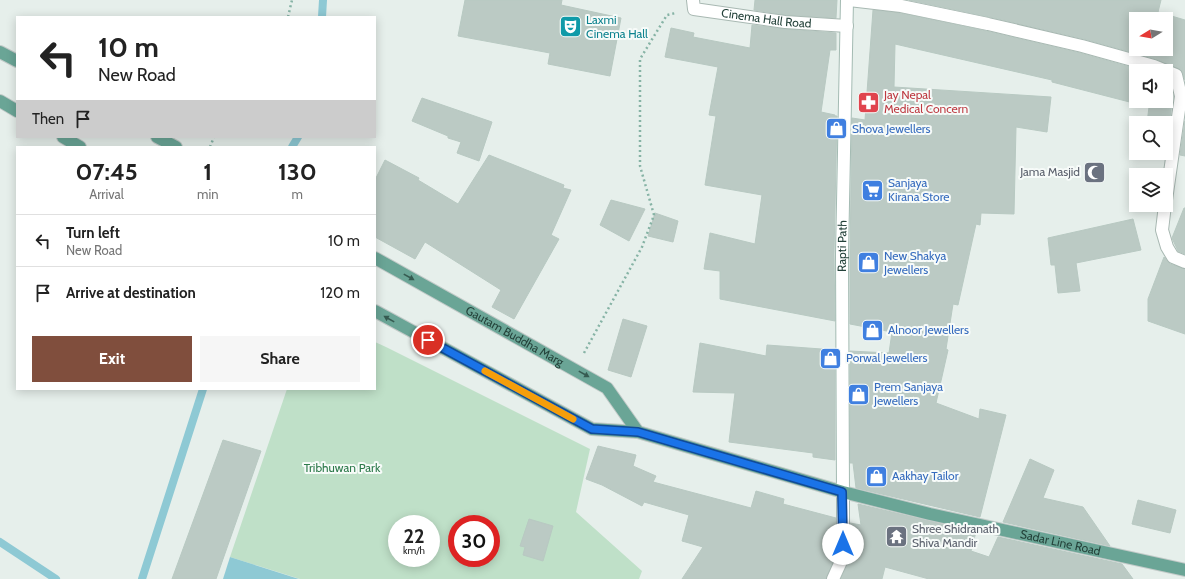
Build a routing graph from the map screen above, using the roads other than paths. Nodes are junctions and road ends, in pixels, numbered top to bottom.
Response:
1 (848, 0) edge
2 (694, 5) edge
3 (847, 26) junction
4 (0, 52) edge
5 (16, 60) edge
6 (0, 101) edge
7 (16, 109) edge
8 (65, 138) edge
9 (159, 138) edge
10 (78, 146) edge
11 (174, 146) edge
12 (1171, 168) edge
13 (1164, 212) edge
14 (376, 259) edge
15 (1185, 262) edge
16 (376, 312) edge
17 (638, 432) junction
18 (842, 492) junction
19 (1185, 570) edge
20 (833, 579) edge

1 - 3 street, Rapti Path
1 - 12 street
2 - 3 street, Cinema Hall Road
3 - 18 street, Rapti Path
4 - 5 main road
6 - 7 main road
8 - 10 main road
9 - 11 main road
13 - 15 street
14 -> 17 main road, Gautam Buddha Marg
17 -> 16 main road, Sadar Line Road
17 - 18 main road, Sadar Line Road
18 - 19 main road, Sadar Line Road
18 - 20 street, Rapti Path

